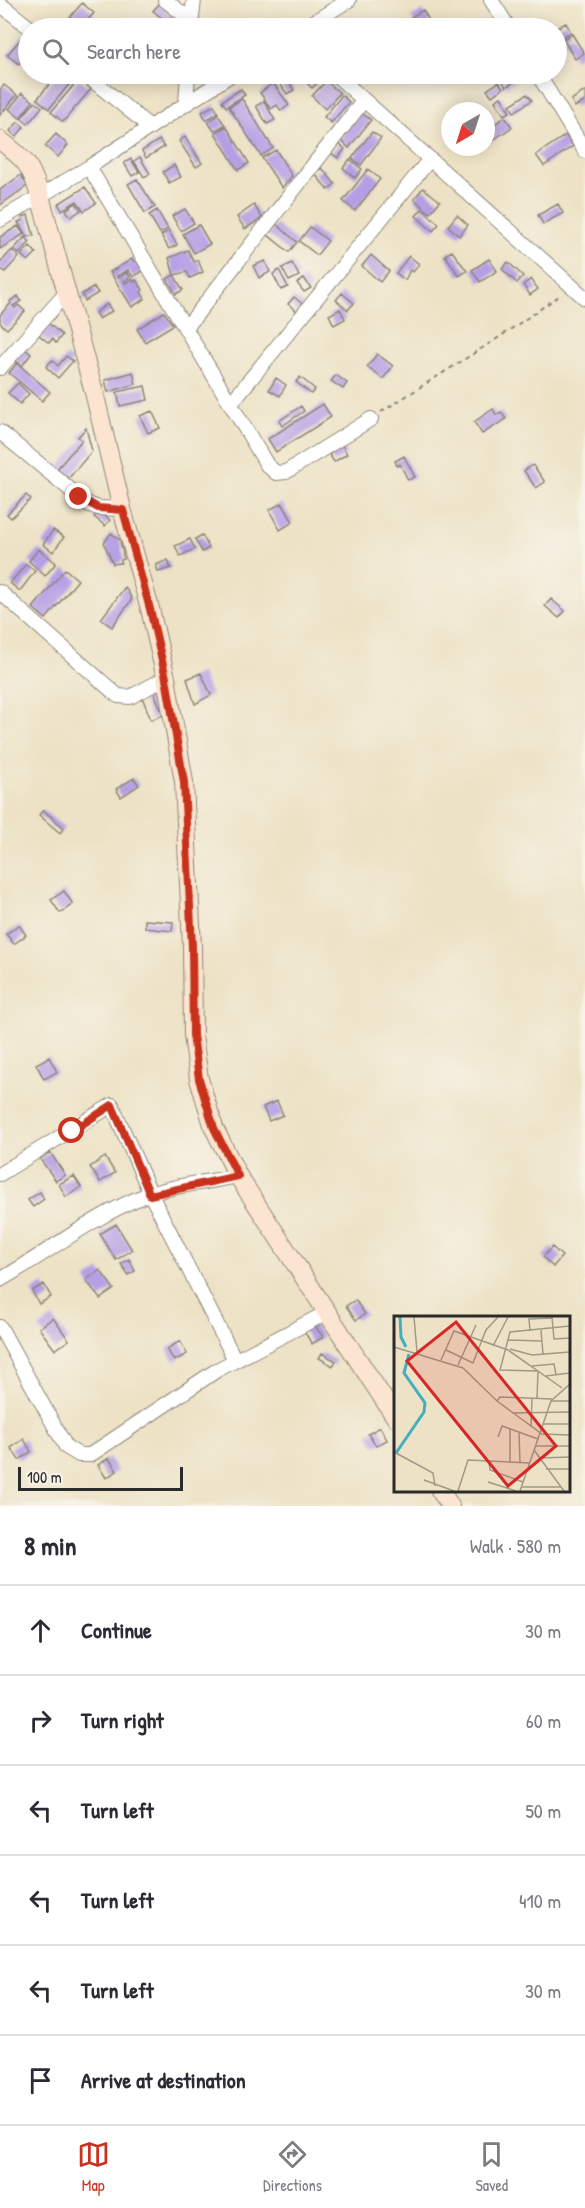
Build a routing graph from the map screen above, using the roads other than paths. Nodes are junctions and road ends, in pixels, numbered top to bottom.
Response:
1 (165, 0) edge
2 (194, 0) edge
3 (350, 0) edge
4 (491, 0) edge
5 (0, 4) edge
6 (18, 18) edge
7 (184, 18) edge
8 (192, 18) edge
9 (320, 18) edge
10 (503, 18) edge
11 (97, 84) edge
12 (187, 84) edge
13 (216, 84) edge
14 (346, 84) edge
15 (544, 84) edge
16 (364, 100) junction
17 (186, 102) junction
18 (150, 127) junction
19 (0, 140) edge
20 (585, 151) edge
21 (430, 159) junction
22 (89, 167) junction
23 (40, 196) junction
24 (0, 220) edge
25 (67, 292) junction
26 (581, 292) edge
27 (186, 328) junction
28 (0, 368) edge
29 (231, 403) junction
30 (371, 419) road end
31 (0, 432) edge
32 (123, 510) junction
33 (0, 592) edge
34 (166, 678) junction
35 (0, 1173) edge
36 (238, 1176) junction
37 (150, 1195) junction
38 (0, 1280) edge
39 (326, 1313) junction
40 (0, 1327) edge
41 (235, 1360) junction
42 (394, 1415) edge
43 (441, 1491) edge
44 (450, 1506) edge

1 - 7 street
2 - 8 street
3 - 9 street
4 - 10 street
5 - 6 street
11 - 18 street
12 - 17 street
13 - 17 street
14 - 16 street
15 - 20 street
16 - 21 street
16 - 27 street
17 - 18 street
18 - 22 street
19 - 23 main road
21 - 26 street
21 - 29 street
22 - 23 street
22 - 27 street
23 - 24 street
23 - 25 main road
25 - 28 street
25 - 32 main road
27 - 29 street
29 - 30 street
31 - 32 street
32 - 34 main road
33 - 34 street
34 - 36 main road
35 - 37 street
36 - 37 street
36 - 39 main road
37 - 38 street
37 - 41 street
39 - 41 street
39 - 42 main road
40 - 41 street
43 - 44 main road

